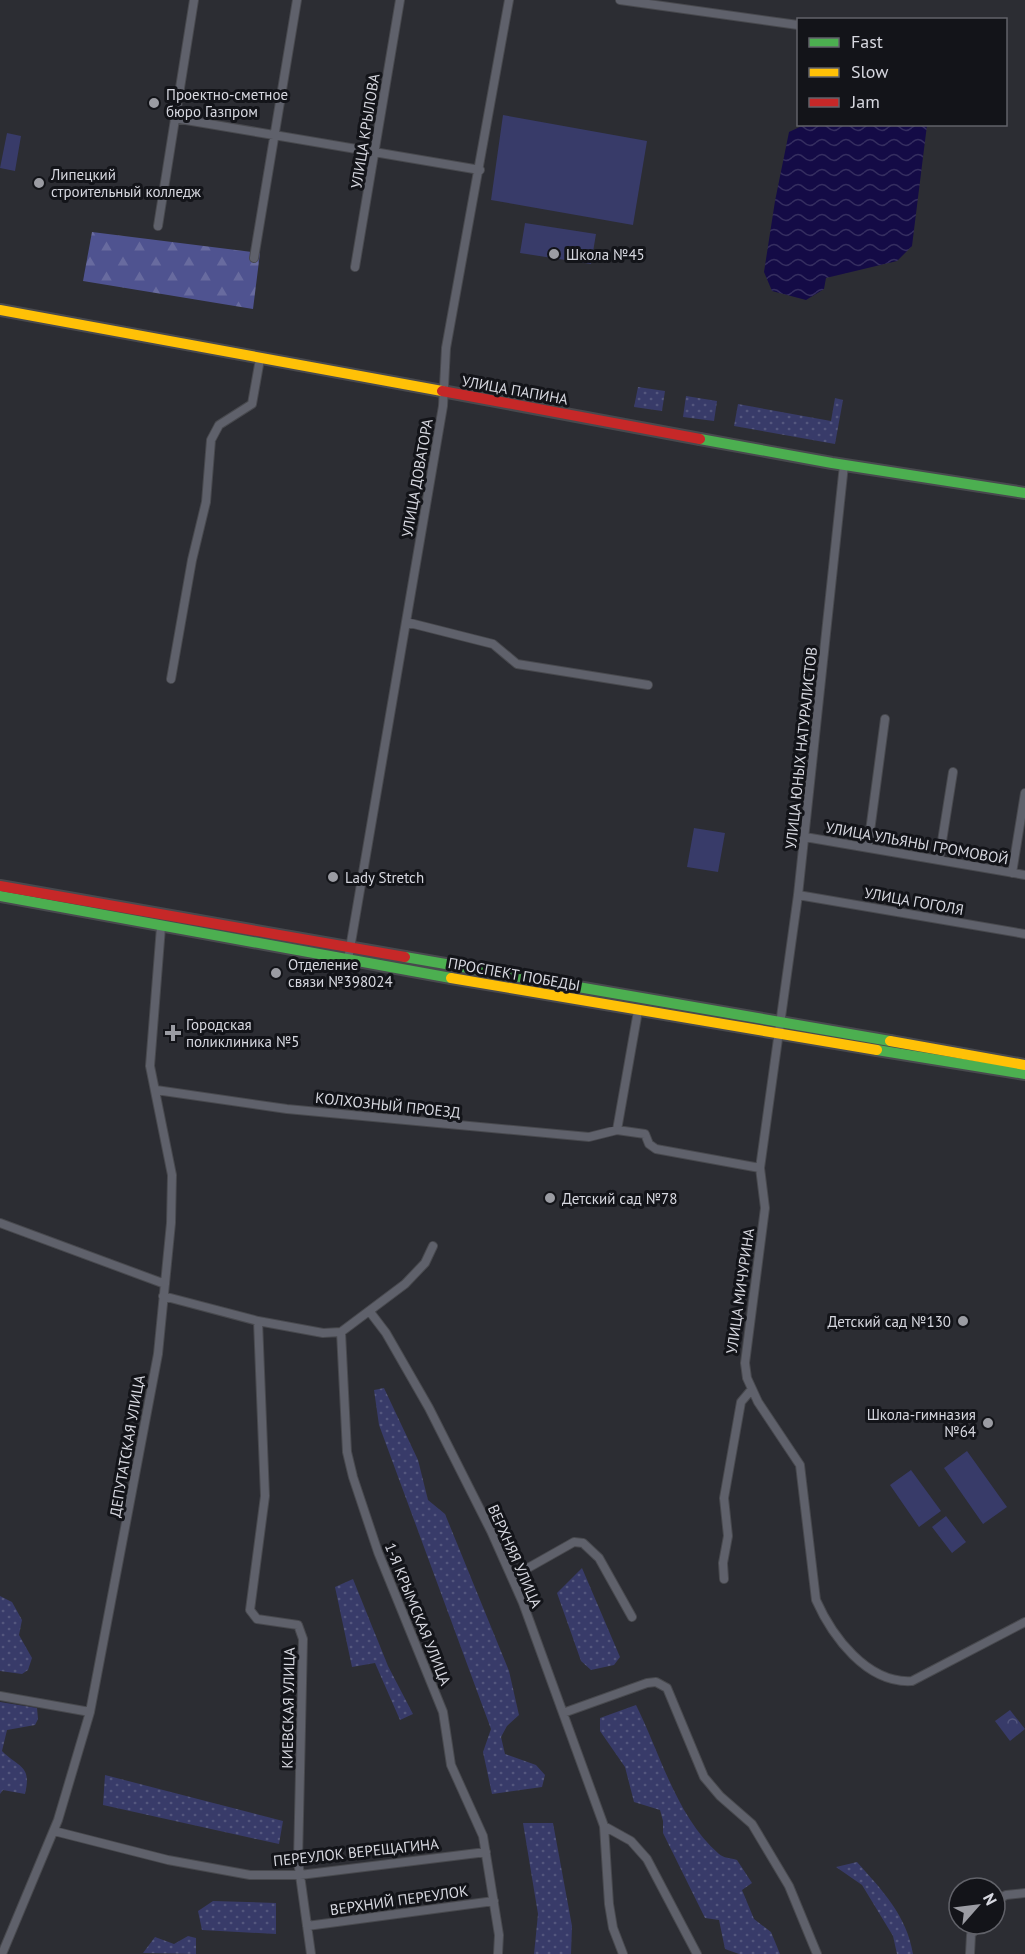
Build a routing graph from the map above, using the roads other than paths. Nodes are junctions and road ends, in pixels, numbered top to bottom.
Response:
1 (194, 0) edge
2 (297, 0) edge
3 (400, 0) edge
4 (509, 0) edge
5 (620, 0) edge
6 (797, 26) edge
7 (174, 118) junction
8 (275, 135) junction
9 (376, 152) junction
10 (480, 170) junction
11 (158, 226) dead end
12 (254, 258) dead end
13 (355, 267) dead end
14 (0, 310) edge
15 (260, 359) junction
16 (445, 393) junction
17 (844, 465) junction
18 (1025, 493) edge
19 (406, 622) junction
20 (171, 679) dead end
21 (648, 685) dead end
22 (885, 718) dead end
23 (953, 772) dead end
24 (1025, 793) edge
25 (805, 837) junction
26 (868, 846) junction
27 (939, 860) junction
28 (1012, 873) junction
29 (1025, 875) edge
30 (0, 886) edge
31 (798, 895) junction
32 (0, 896) edge
33 (161, 927) junction
34 (1025, 934) edge
35 (350, 948) junction
36 (348, 960) junction
37 (638, 1011) junction
38 (781, 1029) junction
39 (1025, 1065) edge
40 (1025, 1074) edge
41 (156, 1090) junction
42 (617, 1130) junction
43 (760, 1168) junction
44 (0, 1224) edge
45 (433, 1246) dead end
46 (165, 1284) junction
47 (163, 1296) junction
48 (370, 1312) junction
49 (258, 1321) junction
50 (341, 1332) junction
51 (752, 1389) junction
52 (512, 1577) junction
53 (724, 1579) dead end
54 (632, 1617) dead end
55 (1025, 1622) edge
56 (0, 1696) edge
57 (90, 1712) junction
58 (563, 1713) junction
59 (604, 1826) junction
60 (54, 1831) junction
61 (486, 1852) junction
62 (300, 1875) junction
63 (1025, 1893) edge
64 (1007, 1895) edge
65 (494, 1901) junction
66 (307, 1926) junction
67 (971, 1936) edge
68 (2, 1954) edge
69 (311, 1954) edge
70 (498, 1954) edge
71 (623, 1954) edge
72 (697, 1954) edge
73 (817, 1954) edge
74 (970, 1954) edge

1 - 7 street
2 - 8 street
3 - 9 street, УЛИЦА КРЫЛОВА
4 - 10 street, УЛИЦА ДОВАТОРА
5 - 6 street
7 - 8 street
7 - 11 street
8 - 9 street
8 - 12 street
9 - 10 street
9 - 13 street, УЛИЦА КРЫЛОВА
10 - 16 street, УЛИЦА ДОВАТОРА
14 - 15 main road, УЛИЦА ПАПИНА
15 - 16 main road, УЛИЦА ПАПИНА
15 - 20 street
16 - 17 main road, УЛИЦА ПАПИНА
16 - 19 street, УЛИЦА ДОВАТОРА
17 - 18 main road, УЛИЦА ПАПИНА
17 - 25 street, УЛИЦА ЮНЫХ НАТУРАЛИСТОВ
19 - 21 street
19 - 35 street, УЛИЦА ДОВАТОРА
22 - 26 street
23 - 27 street
24 - 28 street
25 - 26 street, УЛИЦА УЛЬЯНЫ ГРОМОВОЙ
25 - 31 street, УЛИЦА ЮНЫХ НАТУРАЛИСТОВ
26 - 27 street, УЛИЦА УЛЬЯНЫ ГРОМОВОЙ
27 - 28 street, УЛИЦА УЛЬЯНЫ ГРОМОВОЙ
28 - 29 street, УЛИЦА УЛЬЯНЫ ГРОМОВОЙ
30 - 35 main road, ПРОСПЕКТ ПОБЕДЫ
31 - 34 street, УЛИЦА ГОГОЛЯ
31 - 38 street, УЛИЦА ЮНЫХ НАТУРАЛИСТОВ
32 - 33 main road, ПРОСПЕКТ ПОБЕДЫ
33 - 36 main road, ПРОСПЕКТ ПОБЕДЫ
33 - 41 street, ДЕПУТАТСКАЯ УЛИЦА
35 - 36 street, УЛИЦА ДОВАТОРА
35 - 38 main road, ПРОСПЕКТ ПОБЕДЫ
36 - 37 main road, ПРОСПЕКТ ПОБЕДЫ
37 - 38 main road, ПРОСПЕКТ ПОБЕДЫ
37 - 42 street
38 - 39 main road, ПРОСПЕКТ ПОБЕДЫ
38 - 40 main road, ПРОСПЕКТ ПОБЕДЫ
38 - 43 street, УЛИЦА МИЧУРИНА
41 - 42 street, КОЛХОЗНЫЙ ПРОЕЗД
41 - 46 street, ДЕПУТАТСКАЯ УЛИЦА
42 - 43 street, КОЛХОЗНЫЙ ПРОЕЗД
43 - 51 street, УЛИЦА МИЧУРИНА
44 - 46 street
45 - 48 street
46 - 47 street, ДЕПУТАТСКАЯ УЛИЦА
47 - 49 street
47 - 57 street, ДЕПУТАТСКАЯ УЛИЦА
48 - 50 street
48 - 52 street, ВЕРХНЯЯ УЛИЦА
49 - 50 street
49 - 62 street, КИЕВСКАЯ УЛИЦА
50 - 61 street, 1-Я КРЫМСКАЯ УЛИЦА
51 - 53 street
51 - 55 street, УЛИЦА МИЧУРИНА
52 - 54 street
52 - 58 street, ВЕРХНЯЯ УЛИЦА
56 - 57 street
57 - 60 street, ДЕПУТАТСКАЯ УЛИЦА
58 - 59 street, ВЕРХНЯЯ УЛИЦА
58 - 73 street
59 - 71 street, ВЕРХНЯЯ УЛИЦА
59 - 72 street
60 - 62 street, ПЕРЕУЛОК ВЕРЕЩАГИНА
60 - 68 street, ДЕПУТАТСКАЯ УЛИЦА
61 - 62 street, ПЕРЕУЛОК ВЕРЕЩАГИНА
61 - 65 street, 1-Я КРЫМСКАЯ УЛИЦА
62 - 66 street, КИЕВСКАЯ УЛИЦА
63 - 64 street
65 - 66 street, ВЕРХНИЙ ПЕРЕУЛОК
65 - 70 street, 1-Я КРЫМСКАЯ УЛИЦА
66 - 69 street, КИЕВСКАЯ УЛИЦА
67 - 74 street

